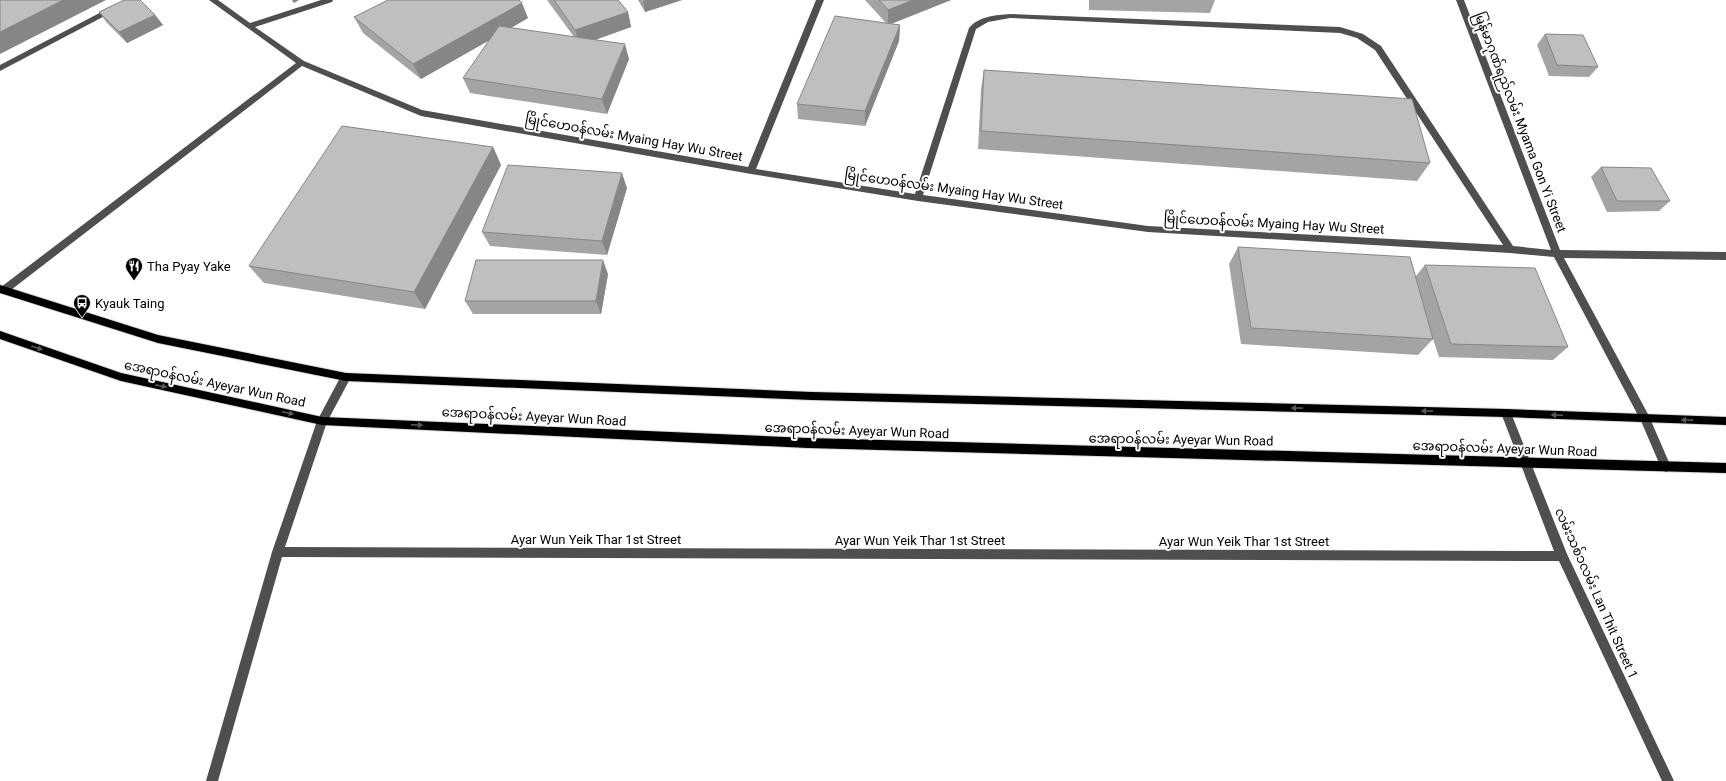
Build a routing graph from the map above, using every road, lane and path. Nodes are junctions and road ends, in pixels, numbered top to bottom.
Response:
1 (213, 0) edge
2 (329, 0) edge
3 (820, 0) edge
4 (1460, 0) edge
5 (119, 7) edge
6 (249, 26) junction
7 (301, 63) junction
8 (0, 68) edge
9 (751, 171) junction
10 (918, 198) junction
11 (1510, 249) junction
12 (1557, 254) junction
13 (1726, 256) edge
14 (2, 289) edge
15 (0, 335) edge
16 (346, 377) junction
17 (1506, 413) junction
18 (1645, 419) junction
19 (322, 421) junction
20 (1726, 421) edge
21 (1526, 462) junction
22 (1666, 467) junction
23 (1726, 468) edge
24 (278, 552) junction
25 (1562, 556) junction
26 (212, 781) edge
27 (1668, 781) edge

1 - 6 street, မြိုင်ဟေဝန်လမ်း Myaing Hay Wu Street
2 - 6 street
3 - 9 street
4 - 12 street, မြန်မာဂုဏ်ရည်လမ်း Myama Gon Yi Street
5 - 8 street
6 - 7 street, မြိုင်ဟေဝန်လမ်း Myaing Hay Wu Street
7 - 9 street, မြိုင်ဟေဝန်လမ်း Myaing Hay Wu Street
7 - 14 street
9 - 10 street, မြိုင်ဟေဝန်လမ်း Myaing Hay Wu Street
10 - 11 street, မြိုင်ဟေဝန်လမ်း Myaing Hay Wu Street
10 - 11 street
11 - 12 street, မြိုင်ဟေဝန်လမ်း Myaing Hay Wu Street
12 - 13 street, မြိုင်ဟေဝန်လမ်း Myaing Hay Wu Street
12 - 18 street, မြန်မာဂုဏ်ရည်လမ်း Myama Gon Yi Street
14 - 16 main road
15 -> 19 main road, အေရာဝန်လမ်း Ayeyar Wun Road
17 -> 16 main road
16 - 19 street
18 -> 17 main road
17 - 21 street, လမ်းသစ်၁လမ်း Lan Thit Street 1
20 -> 18 main road
18 - 22 street, မြန်မာဂုဏ်ရည်လမ်း Myama Gon Yi Street
19 -> 21 main road, အေရာဝန်လမ်း Ayeyar Wun Road
19 - 24 street
21 - 22 main road, အေရာဝန်လမ်း Ayeyar Wun Road
21 - 25 street, လမ်းသစ်၁လမ်း Lan Thit Street 1
22 - 23 main road, အေရာဝန်လမ်း Ayeyar Wun Road
24 - 25 street, Ayar Wun Yeik Thar 1st Street
24 - 26 street
25 - 27 street, လမ်းသစ်၁လမ်း Lan Thit Street 1

